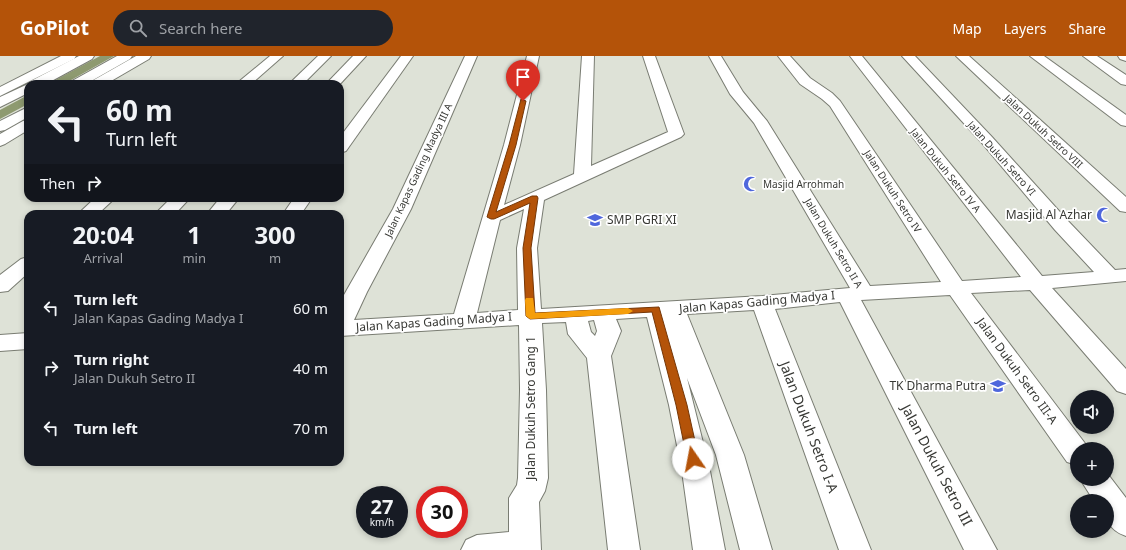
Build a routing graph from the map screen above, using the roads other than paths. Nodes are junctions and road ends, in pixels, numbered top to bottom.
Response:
1 (70, 56) edge
2 (88, 56) edge
3 (126, 56) edge
4 (145, 56) edge
5 (277, 56) edge
6 (325, 56) edge
7 (360, 56) edge
8 (407, 56) edge
9 (471, 56) edge
10 (533, 56) edge
11 (588, 56) edge
12 (649, 56) edge
13 (715, 56) edge
14 (784, 56) edge
15 (856, 56) edge
16 (908, 56) edge
17 (962, 56) edge
18 (1036, 56) edge
19 (1089, 56) edge
20 (43, 80) edge
21 (84, 80) edge
22 (104, 80) edge
23 (248, 80) edge
24 (300, 80) edge
25 (337, 80) edge
26 (1126, 81) edge
27 (24, 90) edge
28 (0, 92) edge
29 (0, 103) edge
30 (24, 114) edge
31 (1126, 122) edge
32 (24, 126) edge
33 (0, 127) edge
34 (0, 141) edge
35 (344, 143) edge
36 (582, 177) junction
37 (535, 198) junction
38 (101, 202) edge
39 (177, 202) edge
40 (226, 202) edge
41 (1126, 208) edge
42 (92, 210) edge
43 (168, 210) edge
44 (220, 210) edge
45 (491, 217) junction
46 (24, 266) edge
47 (1122, 276) edge
48 (1036, 283) junction
49 (0, 286) edge
50 (956, 288) junction
51 (856, 294) junction
52 (762, 303) junction
53 (665, 309) junction
54 (603, 312) junction
55 (575, 314) junction
56 (530, 316) junction
57 (344, 318) edge
58 (464, 320) junction
59 (344, 327) edge
60 (24, 342) edge
61 (0, 343) edge
62 (598, 356) junction
63 (1126, 385) edge
64 (1070, 444) edge
65 (1100, 486) edge
66 (1126, 522) edge
67 (525, 548) edge
68 (477, 550) edge
69 (624, 550) edge
70 (709, 550) edge
71 (756, 550) edge
72 (855, 550) edge
73 (981, 550) edge

1 - 28 main road
2 - 20 main road
3 - 21 main road
4 - 22 main road
5 - 23 main road
6 - 24 main road
7 - 25 main road
8 - 35 main road
9 - 57 main road, Jalan Kapas Gading Madya III A
10 - 45 main road
11 - 36 main road
12 - 36 main road
13 - 51 main road, Jalan Dukuh Setro II A
14 - 50 main road, Jalan Dukuh Setro IV
15 - 48 main road, Jalan Dukuh Setro IV A
16 - 47 main road, Jalan Dukuh Setro VI
17 - 41 main road, Jalan Dukuh Setro VIII
18 - 31 main road
19 - 26 main road
27 - 29 main road
30 - 33 main road
32 - 34 main road
36 - 37 main road
37 - 45 main road
37 - 56 main road, Jalan Dukuh Setro Gang 1
38 - 42 main road
39 - 43 main road
40 - 44 main road
45 - 58 main road
46 - 49 main road
47 - 48 main road, Jalan Kapas Gading Madya I
48 - 50 main road, Jalan Kapas Gading Madya I
48 - 63 main road, Jalan Dukuh Setro IV A
50 - 51 main road, Jalan Kapas Gading Madya I
50 - 64 main road, Jalan Dukuh Setro III-A
51 - 52 main road, Jalan Kapas Gading Madya I
51 - 73 main road, Jalan Dukuh Setro III
52 - 53 main road, Jalan Kapas Gading Madya I
52 - 72 main road, Jalan Dukuh Setro I-A
53 - 54 main road, Jalan Kapas Gading Madya I
53 - 70 main road
53 - 71 main road
54 - 55 main road, Jalan Kapas Gading Madya I
54 - 62 main road
55 - 56 main road, Jalan Kapas Gading Madya I
55 - 62 main road
56 - 58 main road, Jalan Kapas Gading Madya I
56 - 67 main road, Jalan Dukuh Setro Gang 1
58 - 59 main road, Jalan Kapas Gading Madya I
60 - 61 main road
62 - 69 main road
65 - 66 main road
67 - 68 main road

